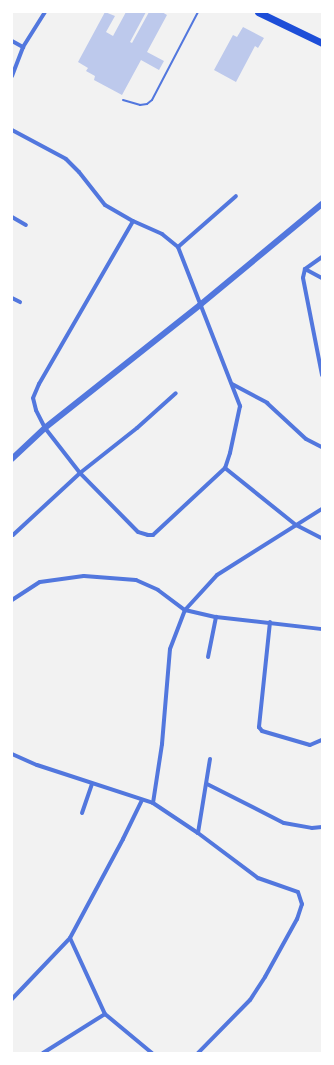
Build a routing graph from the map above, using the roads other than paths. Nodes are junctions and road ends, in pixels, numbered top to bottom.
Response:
1 (45, 12) edge
2 (198, 12) edge
3 (258, 12) edge
4 (12, 41) edge
5 (322, 44) edge
6 (23, 47) junction
7 (12, 76) edge
8 (122, 100) dead end
9 (12, 130) edge
10 (236, 196) dead end
11 (322, 204) edge
12 (12, 217) edge
13 (133, 221) junction
14 (26, 225) dead end
15 (178, 247) junction
16 (322, 256) edge
17 (305, 269) junction
18 (322, 278) edge
19 (12, 298) edge
20 (20, 302) dead end
21 (200, 305) junction
22 (322, 375) edge
23 (232, 384) junction
24 (176, 393) dead end
25 (45, 428) junction
26 (322, 447) edge
27 (12, 459) edge
28 (225, 468) junction
29 (80, 473) junction
30 (322, 509) edge
31 (296, 525) junction
32 (13, 535) edge
33 (322, 538) edge
34 (12, 600) edge
35 (185, 610) junction
36 (216, 617) junction
37 (270, 622) junction
38 (322, 629) edge
39 (208, 657) dead end
40 (322, 740) edge
41 (12, 754) edge
42 (210, 759) dead end
43 (92, 784) junction
44 (207, 784) junction
45 (142, 800) junction
46 (153, 803) junction
47 (82, 813) dead end
48 (322, 827) edge
49 (198, 833) junction
50 (70, 938) junction
51 (12, 999) edge
52 (105, 1014) junction
53 (43, 1053) edge
54 (152, 1053) edge
55 (198, 1053) edge

1 - 6 street
2 - 8 lane
3 - 5 main road
4 - 6 street
6 - 7 street
9 - 13 street
10 - 15 street
11 - 21 street
12 - 14 street
13 - 15 street
13 - 25 street
15 - 21 street
16 - 17 street
17 - 18 street
17 - 22 street
19 - 20 street
21 - 23 street
21 - 25 street
23 - 26 street
23 - 28 street
24 - 29 street
25 - 27 street
25 - 29 street
28 - 29 street
28 - 31 street
29 - 32 street
30 - 31 street
31 - 33 street
31 - 35 street
34 - 35 street
35 - 36 street
35 - 46 street
36 - 37 street
36 - 39 street
37 - 38 street
37 - 40 street
41 - 43 street
42 - 44 street
43 - 45 street
43 - 47 street
44 - 48 street
44 - 49 street
45 - 46 street
45 - 50 street
46 - 49 street
49 - 55 street
50 - 51 street
50 - 52 street
52 - 53 street
52 - 54 street

